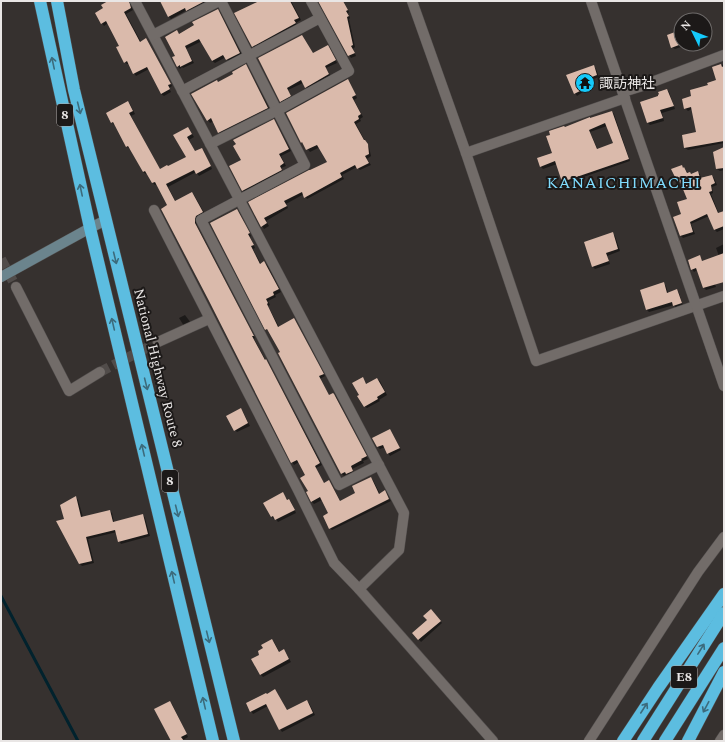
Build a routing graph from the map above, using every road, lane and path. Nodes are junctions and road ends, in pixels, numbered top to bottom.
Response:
1 (40, 1) edge
2 (57, 1) edge
3 (135, 1) edge
4 (220, 1) edge
5 (311, 1) edge
6 (412, 1) edge
7 (591, 1) edge
8 (320, 18) junction
9 (153, 35) junction
10 (724, 55) edge
11 (250, 56) junction
12 (182, 90) junction
13 (624, 95) junction
14 (278, 110) junction
15 (210, 144) junction
16 (466, 153) junction
17 (239, 199) junction
18 (154, 210) dead end
19 (106, 220) junction
20 (90, 228) junction
21 (1, 277) edge
22 (16, 287) tunnel mouth
23 (724, 296) edge
24 (696, 306) junction
25 (209, 318) junction
26 (158, 342) tunnel mouth
27 (100, 372) tunnel mouth
28 (724, 386) edge
29 (379, 465) junction
30 (724, 537) edge
31 (359, 589) junction
32 (724, 594) edge
33 (724, 613) edge
34 (724, 648) edge
35 (724, 672) edge
36 (724, 735) edge
37 (213, 741) edge
38 (234, 741) edge
39 (493, 741) edge
40 (588, 741) edge
41 (623, 741) edge
42 (643, 741) edge
43 (665, 741) edge
44 (688, 741) edge
45 (720, 741) edge

20 -> 1 highway, 8
2 -> 19 highway, National Highway Route 8 / 8
3 - 9 street
4 - 9 street
4 - 11 street
5 - 8 street
6 - 16 street
7 - 13 street
8 - 11 street
8 - 14 street
9 - 12 street
10 - 13 street
11 - 12 street
11 - 14 street
12 - 15 street
13 - 16 street
13 - 24 street
14 - 15 street
14 - 17 street
15 - 17 street
16 - 24 street
17 - 29 street
17 - 29 street
18 - 25 street
19 - 20 main road
19 -> 38 highway, National Highway Route 8 / 8
20 - 21 main road
37 -> 20 highway, 8
22 - 27 street
23 - 24 street
24 - 28 street
25 - 26 street
25 - 31 street
29 - 31 street
30 - 40 street
31 - 39 street
41 -> 32 highway
42 -> 33 highway, E8
34 - 43 highway, E8
35 -> 44 highway
36 - 45 street

